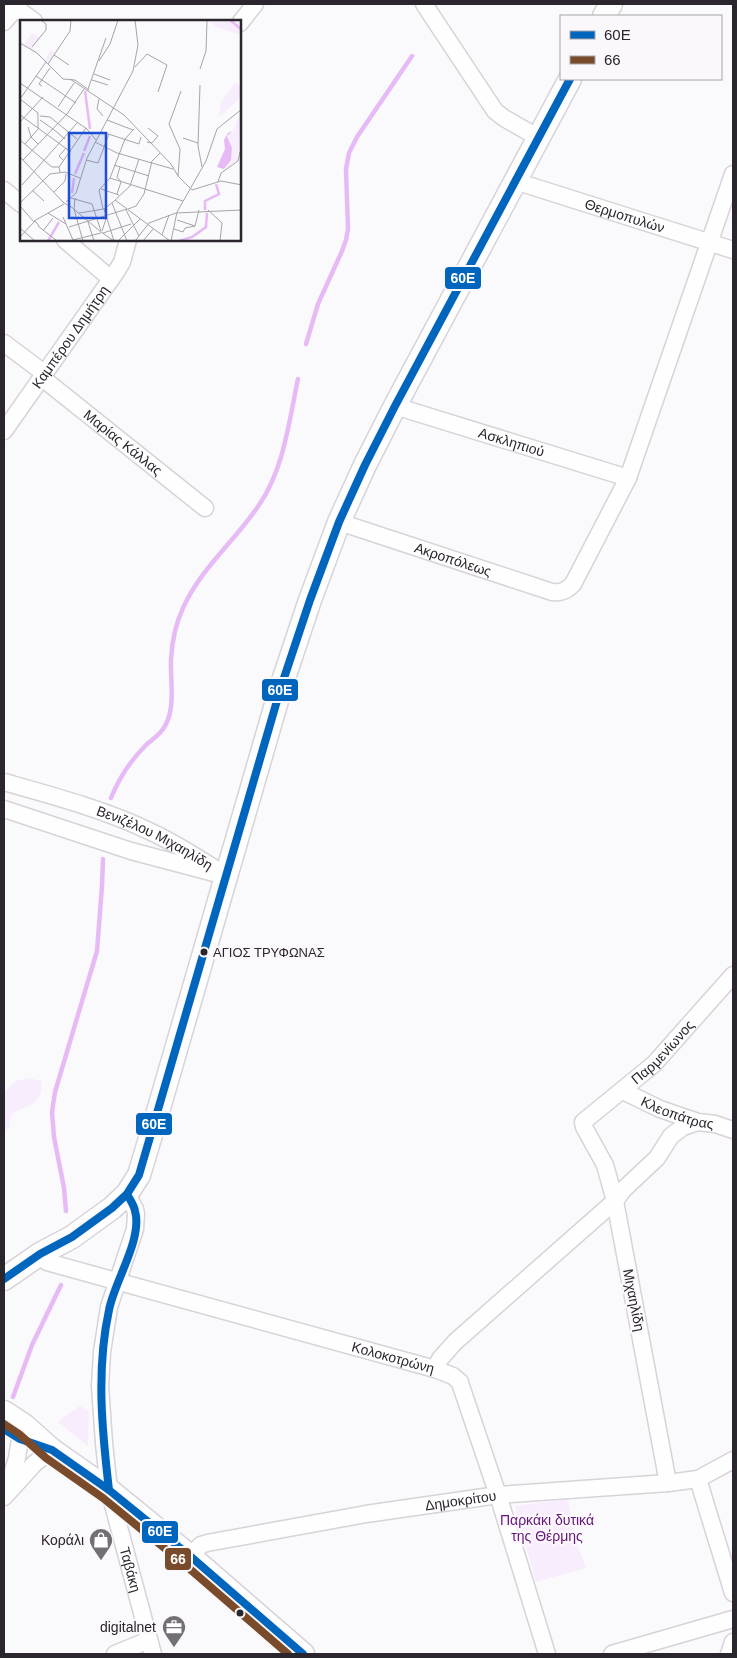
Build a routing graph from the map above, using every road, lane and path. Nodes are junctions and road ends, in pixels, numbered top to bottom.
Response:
1 (424, 4) edge
2 (611, 4) edge
3 (15, 5) edge
4 (250, 6) edge
5 (605, 15) edge
6 (33, 20) edge
7 (241, 20) edge
8 (4, 22) edge
9 (569, 80) edge
10 (539, 138) junction
11 (733, 174) edge
12 (515, 181) junction
13 (4, 190) edge
14 (20, 203) edge
15 (66, 241) edge
16 (128, 241) edge
17 (709, 242) junction
18 (733, 250) edge
19 (111, 279) junction
20 (4, 342) edge
21 (43, 375) junction
22 (395, 406) junction
23 (4, 431) edge
24 (628, 478) junction
25 (205, 508) dead end
26 (339, 522) junction
27 (4, 782) edge
28 (4, 809) edge
29 (225, 876) junction
30 (733, 975) edge
31 (623, 1091) junction
32 (583, 1122) joint
33 (698, 1122) junction
34 (733, 1130) edge
35 (127, 1194) junction
36 (615, 1201) junction
37 (72, 1237) junction
38 (47, 1262) junction
39 (4, 1279) edge
40 (117, 1282) junction
41 (4, 1296) edge
42 (435, 1369) junction
43 (9, 1426) edge
44 (52, 1450) junction
45 (733, 1460) edge
46 (698, 1479) junction
47 (668, 1483) junction
48 (109, 1490) junction
49 (498, 1495) junction
50 (4, 1496) edge
51 (190, 1556) junction
52 (733, 1593) edge
53 (733, 1619) edge
54 (733, 1642) edge
55 (151, 1647) edge
56 (115, 1654) edge
57 (303, 1654) edge
58 (547, 1654) edge
59 (612, 1654) edge
60 (729, 1654) edge

1 - 10 street
2 - 5 main road
3 - 6 street
3 - 8 street
4 - 7 street
9 - 10 main road
10 - 12 main road
11 - 17 street
12 - 17 street, Θερμοπυλών
12 - 22 main road
13 - 14 street
15 - 19 street
16 - 19 street, Καμπέρου Δημήτρη
17 - 18 street, Θερμοπυλών
17 - 24 street
19 - 21 street, Καμπέρου Δημήτρη
20 - 21 street, Μαρίας Κάλλας
21 - 23 street, Καμπέρου Δημήτρη
21 - 25 street, Μαρίας Κάλλας
22 - 24 street, Ασκληπιού
22 - 26 main road
24 - 26 street, Ακροπόλεως
26 - 29 main road
27 - 29 street, Βενιζέλου Μιχαηλίδη
28 - 29 street, Βενιζέλου Μιχαηλίδη
29 - 35 main road
30 - 31 street, Παρμενίωνος
31 - 32 street, Παρμενίωνος
31 - 33 street, Κλεοπάτρας
32 - 36 street, Μιχαηλίδη
33 - 34 street, Κλεοπάτρας
33 - 36 street
35 - 37 main road
35 - 40 street, Ταβάκη
36 - 42 street
36 - 47 street, Μιχαηλίδη
37 - 38 main road
37 - 39 main road
38 - 40 street, Κολοκοτρώνη
38 - 41 main road
40 - 42 street, Κολοκοτρώνη
40 - 48 street, Ταβάκη
42 - 49 street, Κολοκοτρώνη
43 - 44 main road
43 - 50 street
44 - 48 main road
44 - 50 street
45 - 46 street, Δημοκρίτου
46 - 47 street, Δημοκρίτου
46 - 52 street
47 - 49 street, Δημοκρίτου
48 - 51 main road
48 - 55 street, Ταβάκη
49 - 51 street, Δημοκρίτου
49 - 58 street, Κολοκοτρώνη
51 - 57 main road
53 - 59 street
54 - 60 street
55 - 56 street

